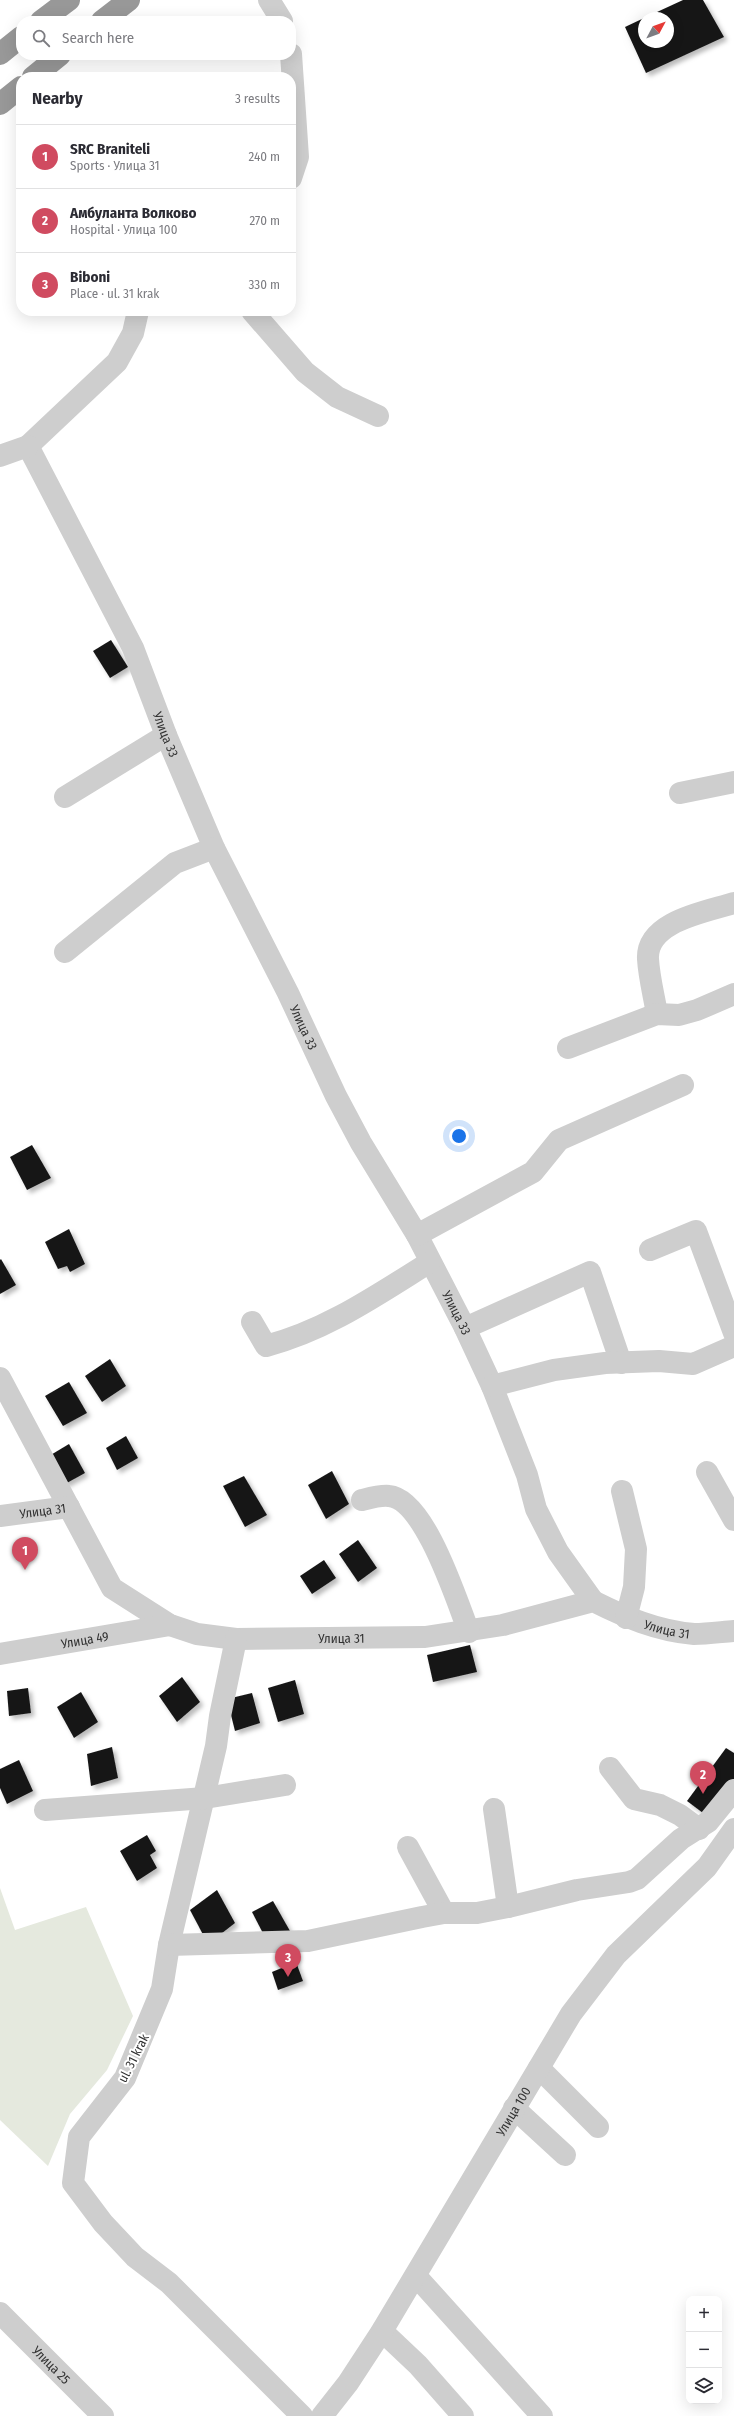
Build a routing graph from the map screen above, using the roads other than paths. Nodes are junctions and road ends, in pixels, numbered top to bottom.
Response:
1 (68, 0) edge
2 (129, 0) edge
3 (269, 0) edge
4 (48, 16) edge
5 (108, 16) edge
6 (279, 16) edge
7 (16, 41) edge
8 (0, 54) edge
9 (54, 60) edge
10 (291, 60) edge
11 (39, 72) edge
12 (292, 72) edge
13 (16, 90) edge
14 (0, 104) edge
15 (296, 128) edge
16 (296, 163) edge
17 (137, 316) edge
18 (256, 316) edge
19 (378, 416) dead end
20 (28, 446) junction
21 (0, 456) edge
22 (166, 735) junction
23 (734, 782) edge
24 (680, 793) dead end
25 (65, 797) dead end
26 (214, 848) junction
27 (734, 903) edge
28 (65, 952) dead end
29 (734, 994) edge
30 (657, 1014) junction
31 (568, 1048) dead end
32 (683, 1085) dead end
33 (417, 1235) junction
34 (650, 1250) dead end
35 (430, 1262) junction
36 (252, 1322) dead end
37 (465, 1328) junction
38 (734, 1333) edge
39 (734, 1346) edge
40 (621, 1363) junction
41 (0, 1378) edge
42 (492, 1386) junction
43 (707, 1472) dead end
44 (622, 1491) dead end
45 (362, 1500) dead end
46 (69, 1507) junction
47 (0, 1516) edge
48 (734, 1520) edge
49 (592, 1601) junction
50 (626, 1618) junction
51 (170, 1625) junction
52 (734, 1631) edge
53 (469, 1632) junction
54 (236, 1639) junction
55 (0, 1654) edge
56 (610, 1768) dead end
57 (285, 1785) dead end
58 (734, 1790) edge
59 (205, 1798) junction
60 (494, 1809) dead end
61 (45, 1810) dead end
62 (700, 1829) junction
63 (734, 1829) edge
64 (408, 1847) dead end
65 (508, 1907) junction
66 (444, 1913) junction
67 (168, 1945) junction
68 (539, 2068) junction
69 (514, 2108) junction
70 (598, 2127) dead end
71 (565, 2155) dead end
72 (416, 2276) junction
73 (0, 2313) edge
74 (382, 2331) junction
75 (103, 2416) edge
76 (302, 2416) edge
77 (322, 2416) edge
78 (463, 2416) edge
79 (542, 2416) edge

1 - 4 highway
2 - 5 highway
3 - 6 street
7 - 8 highway
9 - 11 highway
10 - 12 street
13 - 14 highway
15 - 16 street
17 - 20 street
18 - 19 street
20 - 21 street
20 - 22 street, Улица 33
22 - 25 street
22 - 26 street, Улица 33
23 - 24 street
26 - 28 street
26 - 33 street, Улица 33
27 - 30 street
29 - 30 street
30 - 31 street
32 - 33 street
33 - 35 street, Улица 33
34 - 38 street
35 - 36 street
35 - 37 street, Улица 33
37 - 40 street
37 - 42 street, Улица 33
39 - 40 street
40 - 42 street
41 - 46 street
42 - 49 street, Улица 33
43 - 48 street
44 - 50 street
45 - 53 street
46 - 47 street, Улица 31
46 - 51 street, Улица 31
49 - 50 street, Улица 31
49 - 53 street, Улица 31
50 - 52 street, Улица 31
51 - 54 street, Улица 31
51 - 55 street, Улица 49
53 - 54 street, Улица 31
54 - 59 street, ul. 31 krak
56 - 62 street
57 - 59 street
58 - 62 street
59 - 61 street
59 - 67 street, ul. 31 krak
60 - 65 street
62 - 65 street
63 - 68 street, Улица 100
64 - 66 street
65 - 66 street
66 - 67 street
67 - 76 street, ul. 31 krak
68 - 69 street, Улица 100
68 - 70 street
69 - 71 street
69 - 72 street, Улица 100
72 - 74 street, Улица 100
72 - 79 street
73 - 75 street, Улица 25
74 - 77 street, Улица 100
74 - 78 street

